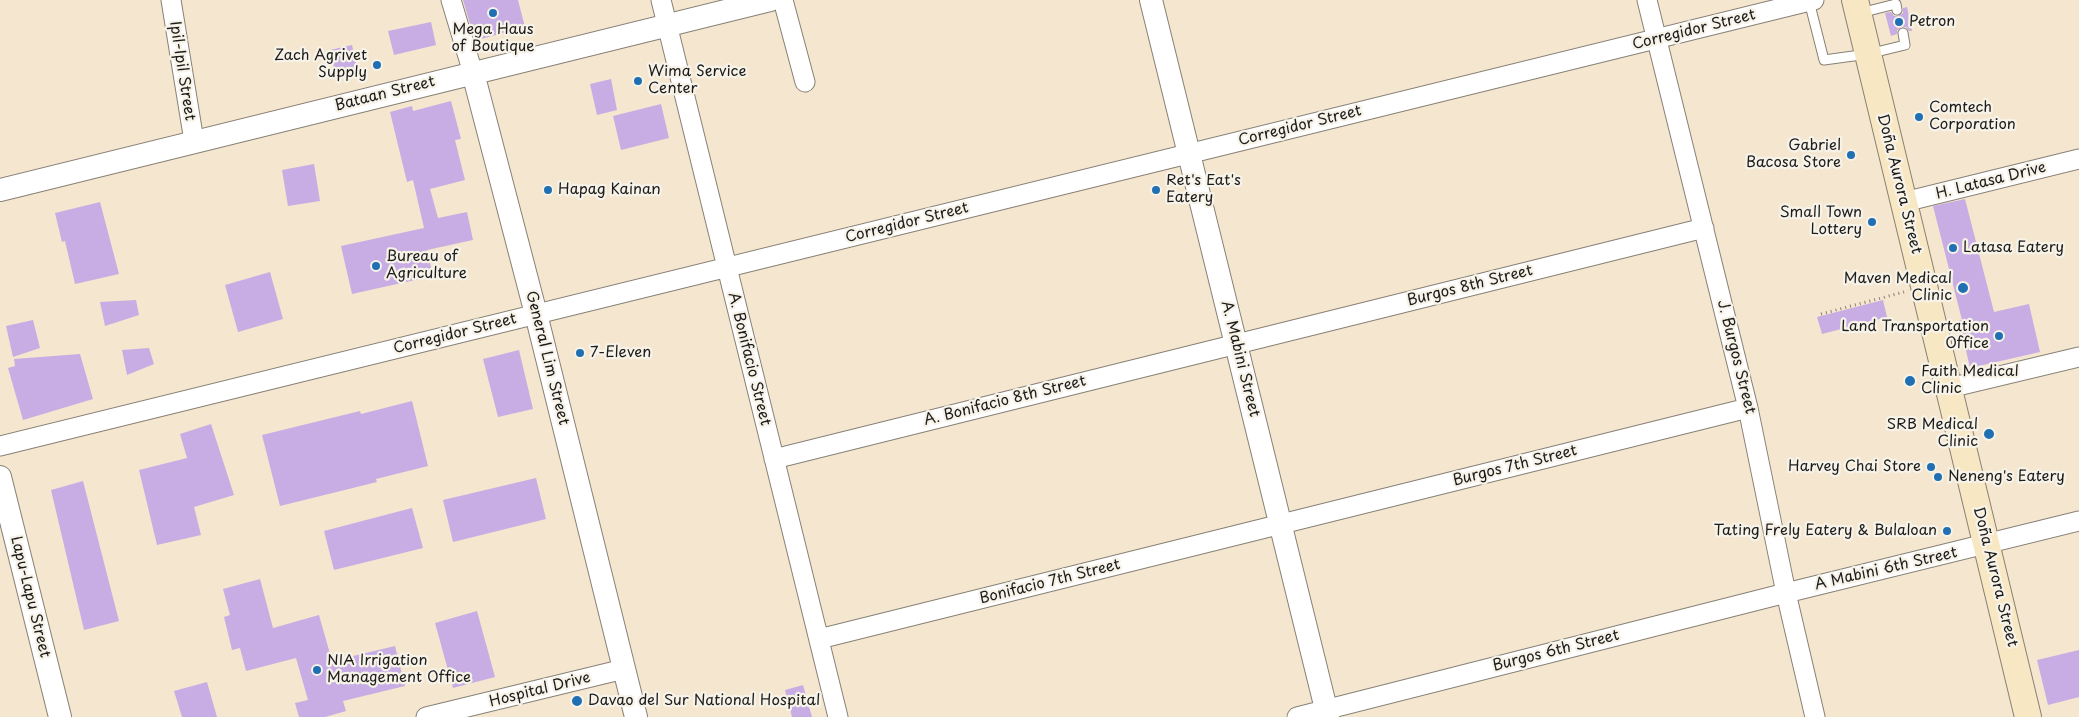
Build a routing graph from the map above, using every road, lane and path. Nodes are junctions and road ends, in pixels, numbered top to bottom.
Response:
1 (171, 0) edge
2 (451, 0) edge
3 (661, 0) edge
4 (770, 0) edge
5 (783, 0) edge
6 (1151, 0) edge
7 (1647, 0) edge
8 (1811, 1) edge
9 (1896, 5) edge
10 (1857, 7) edge
11 (668, 26) junction
12 (1903, 33) dead end
13 (1657, 40) junction
14 (1868, 54) junction
15 (473, 72) junction
16 (805, 82) dead end
17 (194, 141) junction
18 (1189, 154) junction
19 (2079, 159) edge
20 (0, 190) edge
21 (1904, 202) junction
22 (1704, 228) junction
23 (726, 268) junction
24 (1924, 286) junction
25 (536, 314) junction
26 (1821, 314) dead end
27 (1236, 344) junction
28 (2079, 357) edge
29 (1949, 388) junction
30 (1748, 408) junction
31 (0, 446) edge
32 (774, 459) junction
33 (0, 477) edge
34 (2079, 521) edge
35 (1281, 524) junction
36 (1987, 545) junction
37 (1786, 593) junction
38 (819, 639) junction
39 (624, 669) junction
40 (1328, 713) edge
41 (60, 717) edge
42 (426, 717) edge
43 (636, 717) edge
44 (838, 717) edge
45 (1297, 717) edge
46 (1815, 717) edge
47 (2028, 717) edge

1 - 17 street, Ipil-Ipil Street
2 - 15 street, General Lim Street
3 - 11 street, A. Bonifacio Street
4 - 11 street, Bataan Street
5 - 16 street
6 - 18 street, A. Mabini Street
7 - 13 street, J. Burgos Street
8 - 13 street, Corregidor Street
8 - 14 lane
9 - 10 lane
10 - 14 main road, Doña Aurora Street
11 - 15 street, Bataan Street
11 - 23 street, A. Bonifacio Street
12 - 14 lane
13 - 18 street, Corregidor Street
13 - 22 street, J. Burgos Street
14 - 21 main road, Doña Aurora Street
15 - 17 street, Bataan Street
15 - 25 street, General Lim Street
17 - 20 street, Bataan Street
18 - 23 street, Corregidor Street
18 - 27 street, A. Mabini Street
19 - 21 street, H. Latasa Drive
21 - 24 main road, Doña Aurora Street
22 - 27 street, Burgos 8th Street
22 - 30 street, J. Burgos Street
23 - 25 street, Corregidor Street
23 - 32 street, A. Bonifacio Street
24 - 26 path
24 - 29 main road, Doña Aurora Street
25 - 31 street, Corregidor Street
25 - 39 street, General Lim Street
27 - 32 street, A. Bonifacio 8th Street
27 - 35 street, A. Mabini Street
28 - 29 street
29 - 36 main road, Doña Aurora Street
30 - 35 street, Burgos 7th Street
30 - 37 street, J. Burgos Street
32 - 38 street, A. Bonifacio Street
33 - 41 street, Lapu-Lapu Street
34 - 36 street, A Mabini 6th Street
35 - 38 street, Bonifacio 7th Street
35 - 40 street, A. Mabini Street
36 - 37 street, A Mabini 6th Street
36 - 47 main road, Doña Aurora Street
37 - 40 street, Burgos 6th Street
37 - 46 street, J. Burgos Street
38 - 44 street, A. Bonifacio Street
39 - 42 street, Hospital Drive
39 - 43 street, General Lim Street
40 - 45 street, Burgos 6th Street

